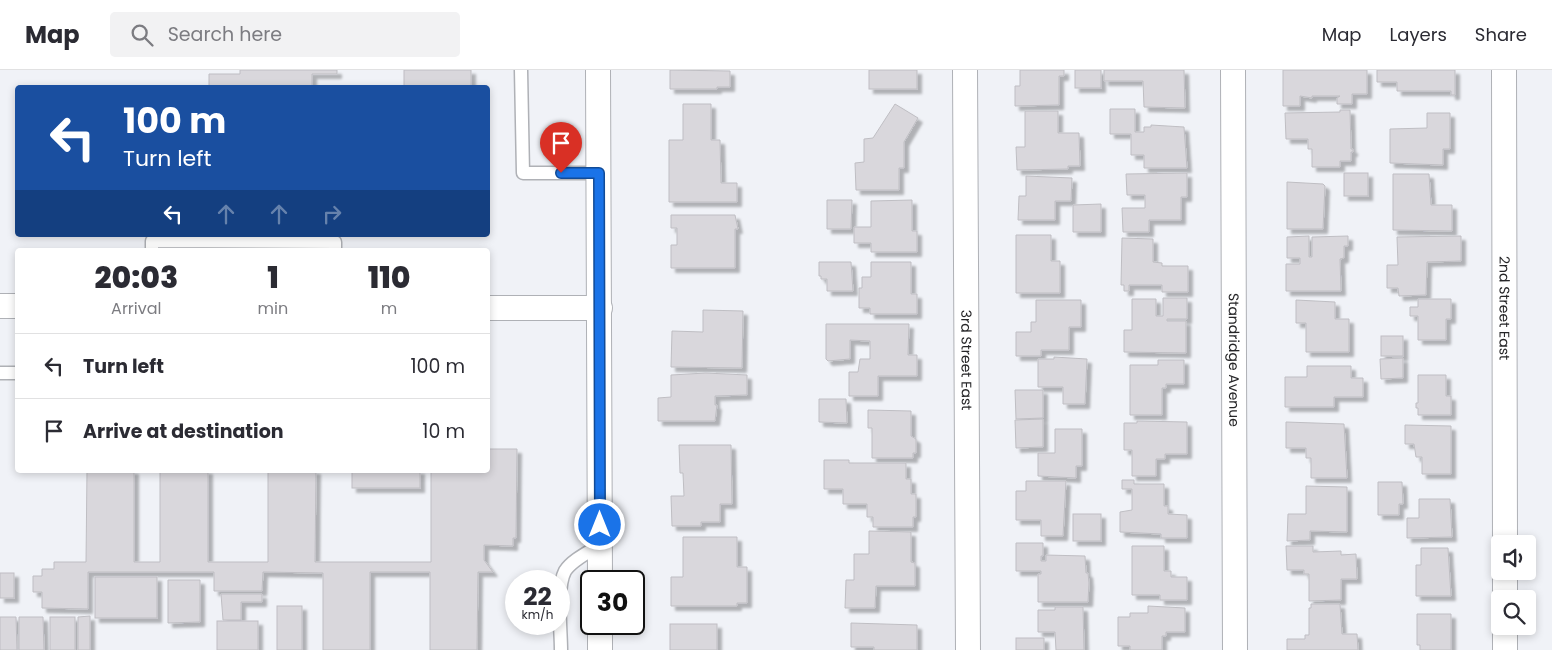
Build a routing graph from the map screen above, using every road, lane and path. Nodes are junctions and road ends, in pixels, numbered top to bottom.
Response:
1 (521, 70) edge
2 (598, 70) edge
3 (965, 70) edge
4 (1233, 70) edge
5 (1504, 70) edge
6 (599, 173) junction
7 (152, 248) edge
8 (335, 248) edge
9 (0, 306) edge
10 (15, 306) edge
11 (600, 308) junction
12 (490, 310) edge
13 (0, 373) edge
14 (15, 373) edge
15 (1505, 535) edge
16 (600, 545) junction
17 (600, 570) edge
18 (600, 635) edge
19 (1505, 635) edge
20 (561, 650) edge
21 (600, 650) edge
22 (968, 650) edge
23 (1235, 650) edge
24 (1506, 650) edge

1 - 6 lane
2 - 6 street
3 - 22 street, 3rd Street East
4 - 23 street, Standridge Avenue
5 - 15 street, 2nd Street East
6 - 11 street
7 - 8 lane
9 - 10 street
11 - 12 street
11 - 16 street
13 - 14 lane
16 - 17 street
16 - 20 lane
18 - 21 street
19 - 24 street

